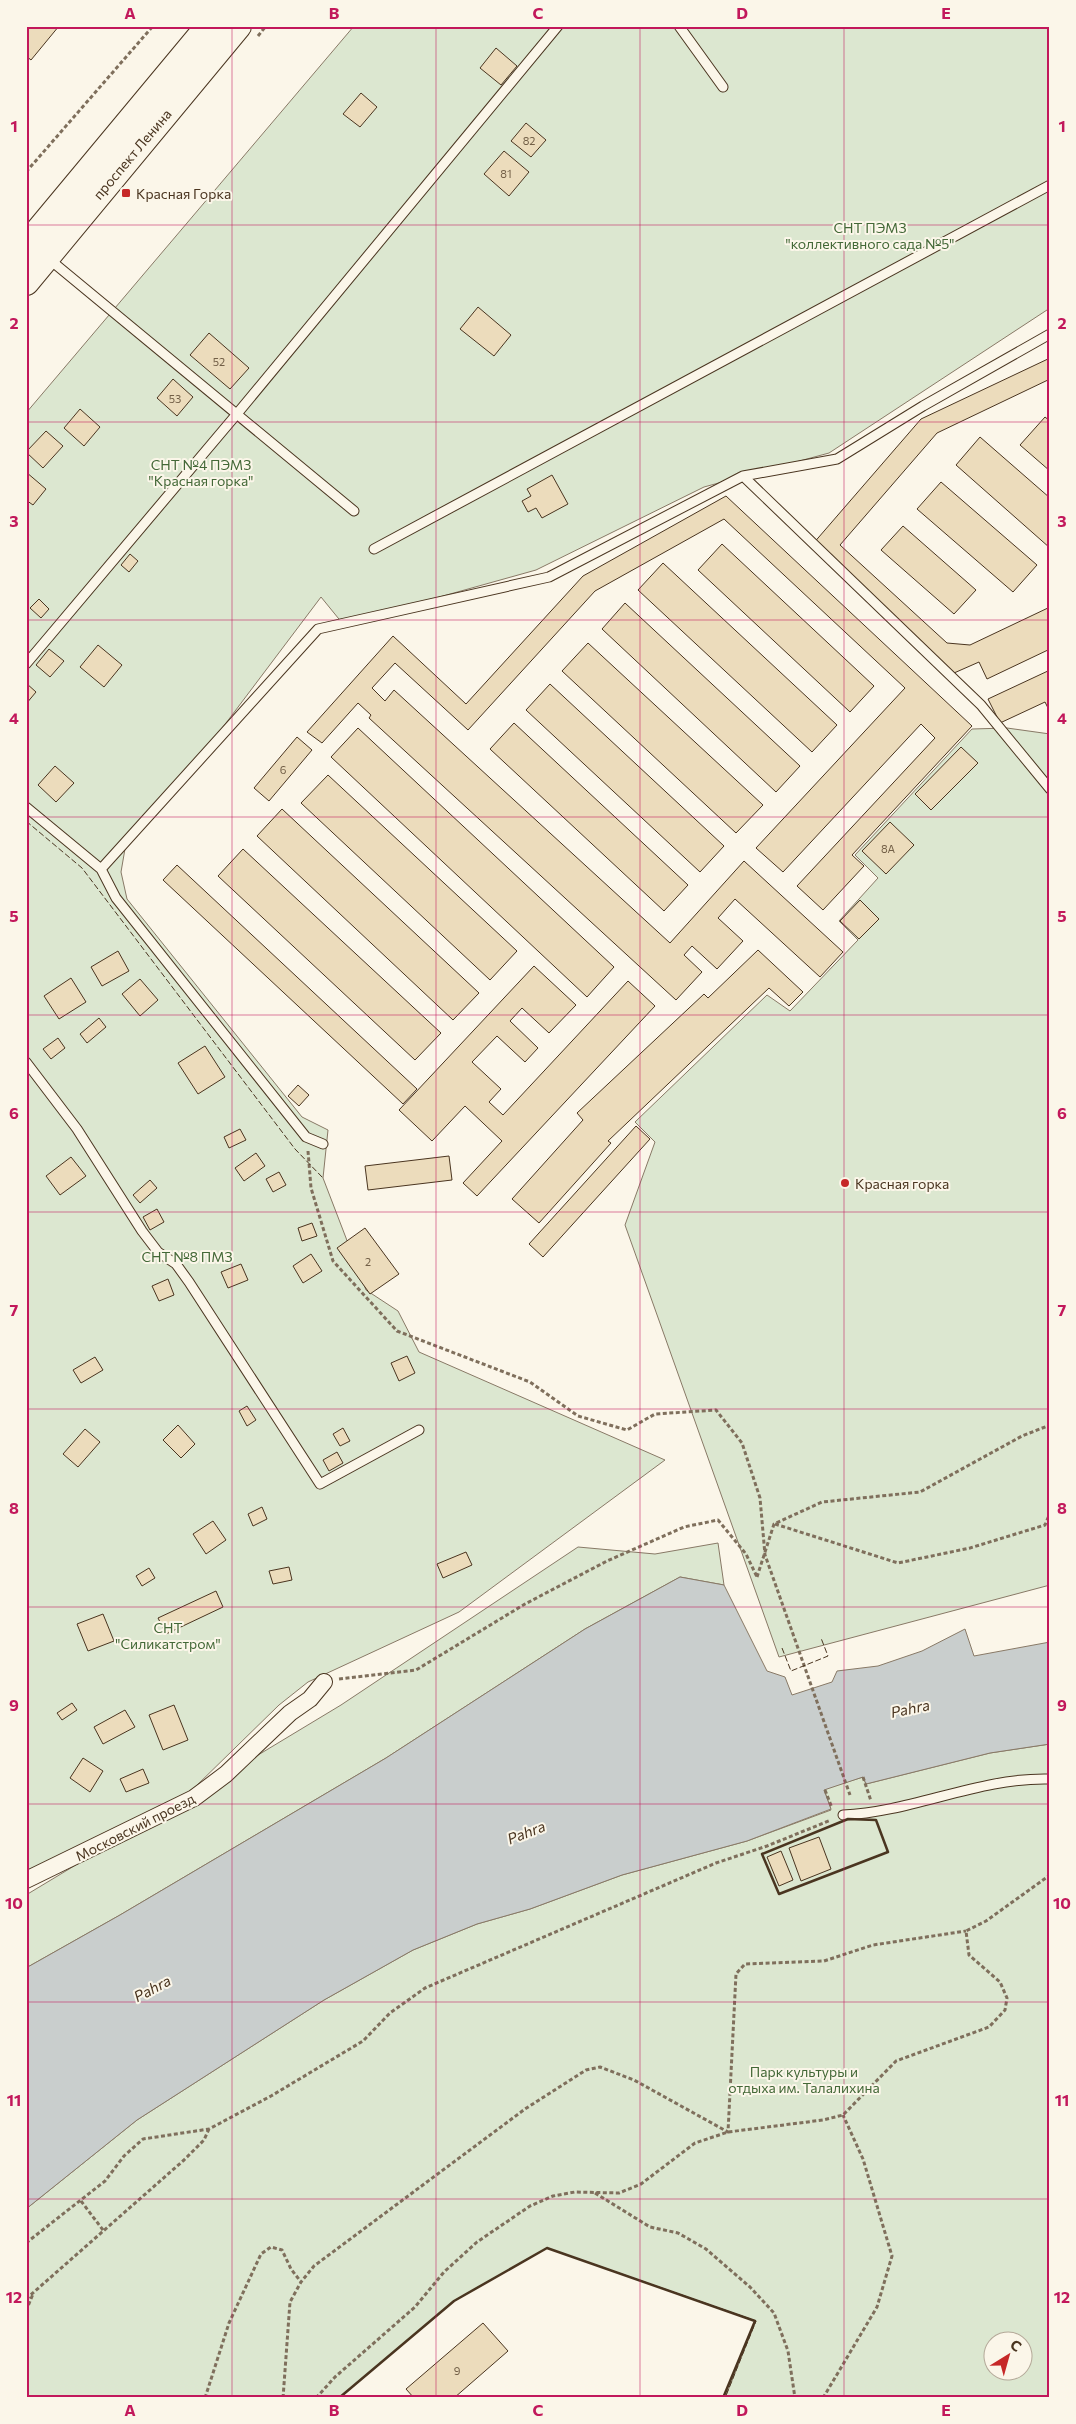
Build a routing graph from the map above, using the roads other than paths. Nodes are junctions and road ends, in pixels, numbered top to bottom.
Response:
1 (209, 26) edge
2 (238, 26) edge
3 (558, 26) edge
4 (679, 26) edge
5 (723, 87) dead end
6 (1050, 186) edge
7 (37, 251) edge
8 (26, 282) edge
9 (1050, 334) edge
10 (236, 415) junction
11 (743, 476) junction
12 (354, 511) dead end
13 (374, 549) dead end
14 (26, 664) edge
15 (1050, 789) edge
16 (26, 807) edge
17 (100, 869) junction
18 (26, 1062) edge
19 (323, 1144) dead end
20 (419, 1430) dead end
21 (324, 1682) road end
22 (1050, 1780) edge
23 (843, 1815) road end
24 (26, 1880) edge

1 - 7 main road, проспект Ленина
2 - 7 main road, проспект Ленина
3 - 10 lane
4 - 5 lane
6 - 13 lane
7 - 8 main road, проспект Ленина
7 - 10 lane
9 - 11 lane
10 - 12 lane
10 - 14 lane
11 - 15 lane
11 - 17 lane
16 - 17 lane
17 - 19 lane
18 - 20 lane
21 - 24 street, Московский проезд
22 - 23 lane

